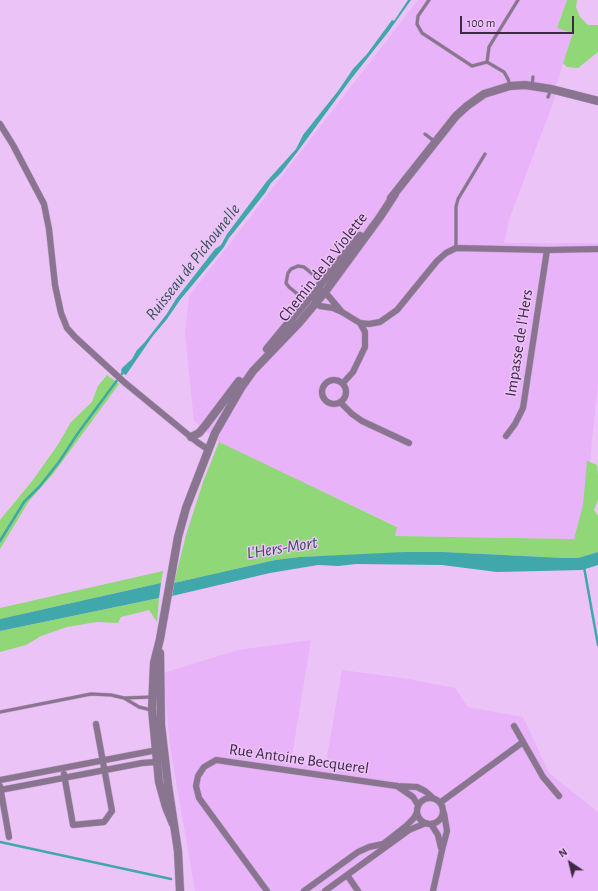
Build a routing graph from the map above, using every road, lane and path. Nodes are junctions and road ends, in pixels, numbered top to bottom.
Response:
1 (429, 0) edge
2 (518, 0) edge
3 (487, 62) junction
4 (510, 86) junction
5 (598, 100) edge
6 (0, 124) edge
7 (425, 134) dead end
8 (436, 142) junction
9 (485, 154) dead end
10 (456, 248) junction
11 (598, 249) edge
12 (547, 250) junction
13 (326, 287) junction
14 (312, 304) junction
15 (342, 312) junction
16 (360, 323) junction
17 (257, 361) junction
18 (253, 371) junction
19 (343, 384) junction
20 (340, 402) junction
21 (506, 436) dead end
22 (191, 437) junction
23 (409, 443) dead end
24 (209, 450) junction
25 (160, 639) junction
26 (153, 697) junction
27 (124, 698) junction
28 (160, 702) junction
29 (152, 710) junction
30 (0, 712) edge
31 (96, 724) dead end
32 (514, 726) dead end
33 (522, 742) junction
34 (155, 751) junction
35 (164, 756) junction
36 (104, 761) junction
37 (156, 762) junction
38 (63, 768) junction
39 (105, 770) junction
40 (64, 777) junction
41 (0, 780) edge
42 (397, 786) junction
43 (0, 788) edge
44 (559, 796) dead end
45 (432, 797) junction
46 (441, 802) junction
47 (417, 808) junction
48 (444, 812) junction
49 (173, 824) junction
50 (428, 824) junction
51 (9, 837) dead end
52 (442, 850) junction
53 (347, 875) junction
54 (180, 890) edge
55 (267, 891) edge
56 (304, 891) edge
57 (325, 891) edge
58 (358, 891) edge
59 (433, 891) edge

1 - 3 lane
2 - 3 lane
3 - 4 lane
4 - 5 street, Chemin de la Violette
4 - 8 street, Chemin de la Violette
6 - 22 street
7 - 8 lane
8 - 13 street, Chemin de la Violette
9 - 10 lane
10 - 12 street
10 - 16 street
11 - 12 street
12 - 21 street, Impasse de l'Hers
13 - 14 street, Chemin de la Violette
13 - 14 street, Chemin de la Violette
13 - 14 lane
13 - 15 street
14 - 15 street
14 - 17 street, Chemin de la Violette
14 - 18 street, Chemin de la Violette
15 - 16 street
16 - 19 street
17 - 18 street, Chemin de la Violette
17 - 22 street, Chemin de la Violette
18 - 24 street, Chemin de la Violette
19 - 20 street
19 - 20 street
20 - 23 street
22 - 24 street
24 - 25 street, Chemin de la Violette
25 - 26 street
25 - 28 street
26 - 27 lane
26 - 28 lane
26 - 29 street
27 - 29 lane
27 - 30 lane
28 - 29 lane
28 - 35 street
29 - 34 street
31 - 36 street
32 - 33 street
33 - 44 street
33 - 46 street
34 - 35 street
34 - 36 street
34 - 37 street
35 - 37 street
35 - 49 street
36 - 38 street
36 - 39 street
37 - 39 street
37 - 49 street
38 - 40 street
38 - 41 street
39 - 40 street
39 - 40 street
40 - 43 street
42 - 45 street, Rue Antoine Becquerel
42 - 47 street, Rue Antoine Becquerel
42 - 55 street, Rue Antoine Becquerel
43 - 51 street
45 - 46 street
45 - 47 street
46 - 48 street
47 - 50 street
47 - 56 street
48 - 50 street
48 - 52 street
49 - 54 street
50 - 52 street
50 - 53 street
52 - 59 street
53 - 57 street
53 - 58 street

